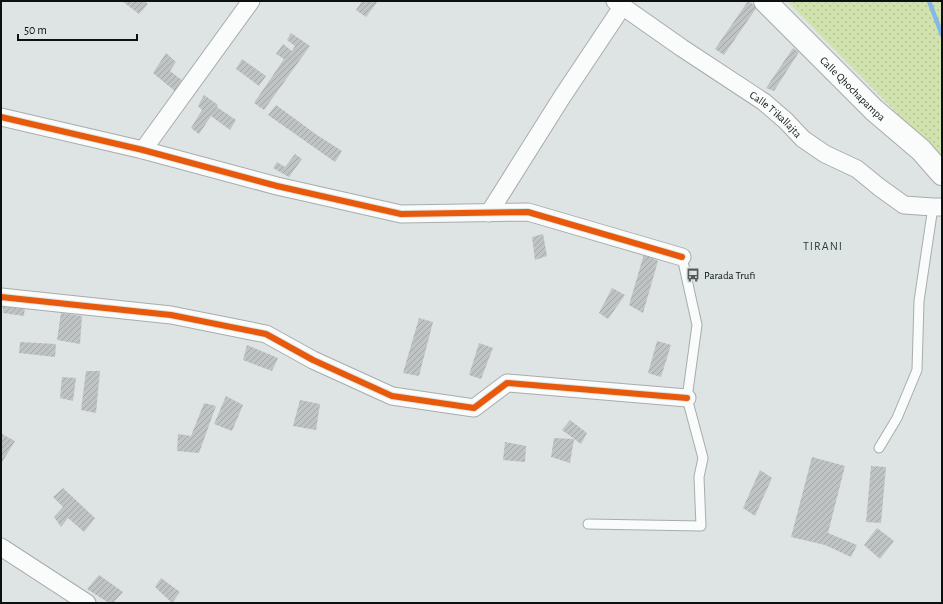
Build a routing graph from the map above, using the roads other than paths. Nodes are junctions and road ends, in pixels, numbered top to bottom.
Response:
1 (251, 1) edge
2 (765, 1) edge
3 (619, 4) edge
4 (1, 117) edge
5 (142, 150) junction
6 (942, 174) edge
7 (938, 207) edge
8 (489, 213) junction
9 (682, 257) joint
10 (1, 297) edge
11 (687, 398) junction
12 (879, 448) dead end
13 (588, 524) dead end
14 (1, 547) edge
15 (87, 603) edge

1 - 5 street
2 - 6 street, Calle Qhochapampa
3 - 7 street, Calle T'ikallajta
3 - 8 street
4 - 5 street
5 - 8 street
7 - 12 lane
8 - 9 street
9 - 11 lane
10 - 11 street
11 - 13 lane
14 - 15 street

